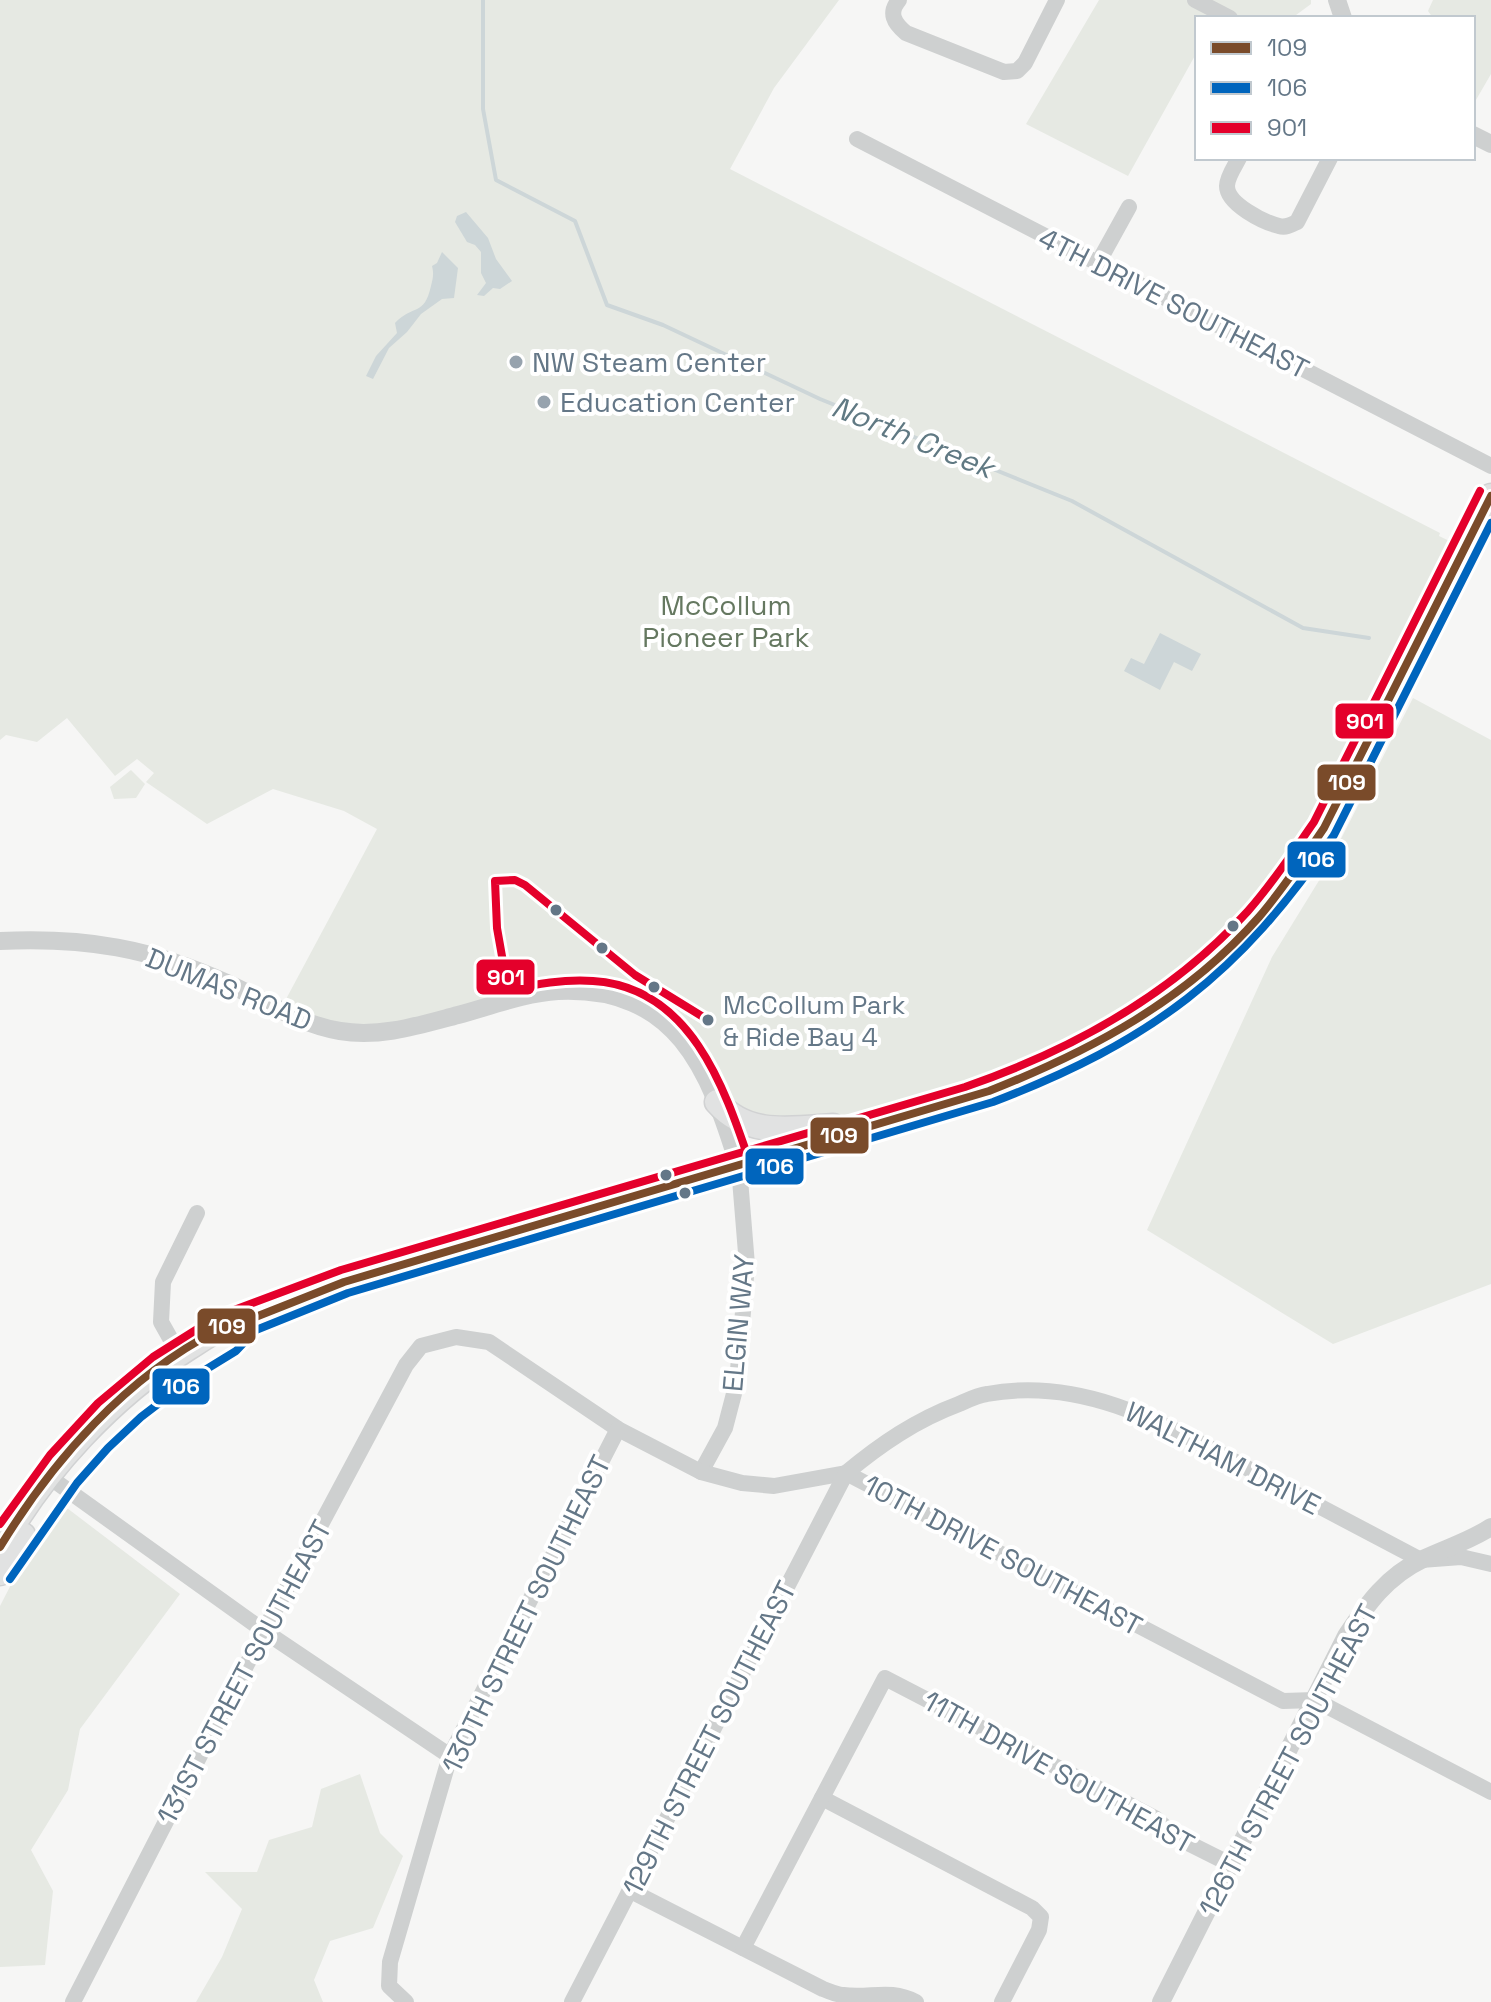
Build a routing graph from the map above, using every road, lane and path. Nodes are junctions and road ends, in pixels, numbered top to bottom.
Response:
1 (899, 0) edge
2 (1057, 0) edge
3 (1195, 0) edge
4 (1226, 16) edge
5 (857, 139) dead end
6 (1238, 160) edge
7 (1329, 160) edge
8 (1129, 207) dead end
9 (1098, 263) junction
10 (1491, 466) edge
11 (1491, 496) edge
12 (0, 941) edge
13 (717, 1102) junction
14 (875, 1124) junction
15 (739, 1167) junction
16 (197, 1213) dead end
17 (248, 1320) junction
18 (421, 1346) joint
19 (179, 1354) junction
20 (618, 1429) junction
21 (701, 1472) junction
22 (846, 1473) junction
23 (59, 1484) junction
24 (1491, 1527) edge
25 (0, 1547) edge
26 (1421, 1560) junction
27 (1491, 1564) edge
28 (0, 1573) edge
29 (264, 1631) junction
30 (1315, 1700) junction
31 (450, 1756) junction
32 (1491, 1792) edge
33 (822, 1798) junction
34 (1232, 1865) junction
35 (631, 1891) junction
36 (743, 1948) junction
37 (73, 2002) edge
38 (406, 2002) edge
39 (572, 2002) edge
40 (916, 2002) edge
41 (1002, 2002) edge
42 (1161, 2002) edge

1 - 2 street
3 - 4 street
5 - 9 street, 4TH DRIVE SOUTHEAST
6 - 7 street
8 - 9 street
9 - 10 street, 4TH DRIVE SOUTHEAST
11 - 14 main road
12 - 13 street, DUMAS ROAD
13 - 14 main road
13 - 15 street, DUMAS ROAD
14 - 15 main road
15 - 17 main road
15 - 21 street, ELGIN WAY
16 - 19 street
17 - 19 main road
17 - 23 main road
18 - 20 street, 10TH DRIVE SOUTHEAST
18 - 29 street, 131ST STREET SOUTHEAST
19 - 25 main road
20 - 21 street, 10TH DRIVE SOUTHEAST
20 - 31 street, 130TH STREET SOUTHEAST
21 - 22 street, 10TH DRIVE SOUTHEAST
22 - 26 street, WALTHAM DRIVE
22 - 30 street, 10TH DRIVE SOUTHEAST
22 - 35 street, 129TH STREET SOUTHEAST
23 - 28 main road
23 - 29 street
24 - 26 street, 126TH STREET SOUTHEAST
26 - 27 street
26 - 30 street, 126TH STREET SOUTHEAST
29 - 31 street
29 - 37 street, 131ST STREET SOUTHEAST
30 - 32 street, 10TH DRIVE SOUTHEAST
30 - 34 street, 126TH STREET SOUTHEAST
31 - 38 street, 130TH STREET SOUTHEAST
33 - 34 street, 11TH DRIVE SOUTHEAST
33 - 36 street
33 - 41 street
34 - 42 street, 126TH STREET SOUTHEAST
35 - 36 street
35 - 39 street, 129TH STREET SOUTHEAST
36 - 40 street

